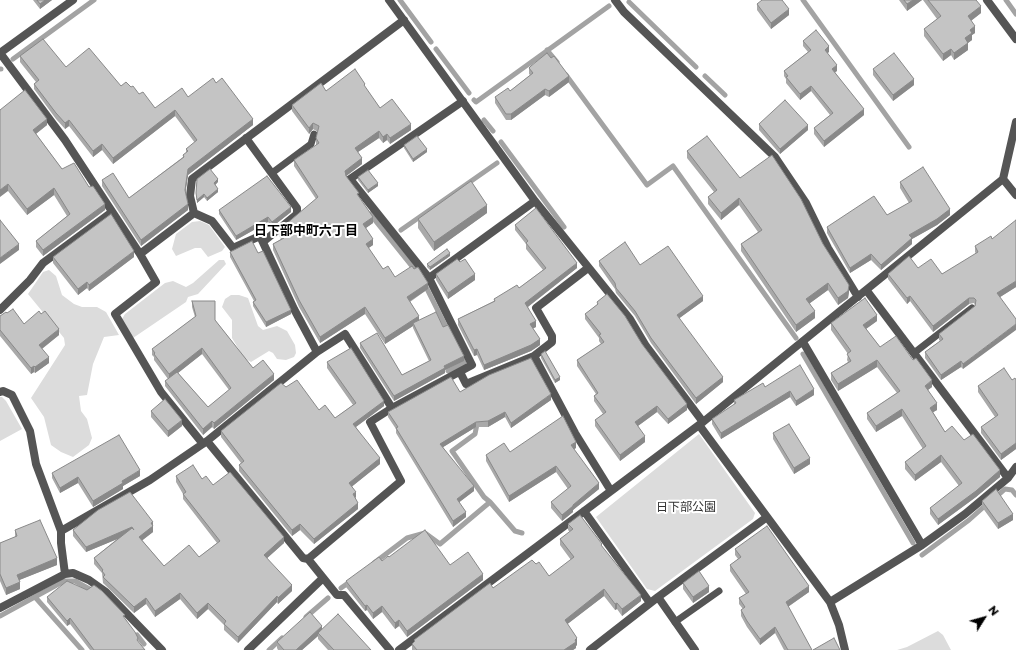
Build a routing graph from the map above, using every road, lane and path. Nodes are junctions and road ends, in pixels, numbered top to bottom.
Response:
1 (73, 0) edge
2 (390, 0) edge
3 (615, 0) edge
4 (987, 0) edge
5 (404, 20) junction
6 (1016, 39) edge
7 (0, 53) edge
8 (463, 101) junction
9 (1016, 122) edge
10 (314, 134) dead end
11 (246, 138) junction
12 (272, 173) junction
13 (1003, 179) junction
14 (1016, 195) edge
15 (535, 201) junction
16 (112, 212) junction
17 (194, 213) junction
18 (263, 242) junction
19 (140, 254) junction
20 (588, 268) junction
21 (430, 278) junction
22 (867, 291) junction
23 (858, 297) junction
24 (972, 308) edge
25 (0, 310) edge
26 (803, 342) junction
27 (317, 352) junction
28 (914, 353) junction
29 (534, 356) junction
30 (460, 372) junction
31 (0, 392) edge
32 (392, 408) junction
33 (701, 424) junction
34 (205, 443) junction
35 (1013, 474) edge
36 (610, 491) junction
37 (584, 511) junction
38 (767, 517) junction
39 (61, 531) junction
40 (922, 545) junction
41 (308, 559) junction
42 (65, 574) junction
43 (323, 578) junction
44 (719, 591) dead end
45 (658, 597) junction
46 (830, 602) junction
47 (650, 603) junction
48 (0, 608) edge
49 (675, 622) junction
50 (162, 650) edge
51 (248, 650) edge
52 (390, 650) edge
53 (399, 650) edge
54 (590, 650) edge
55 (695, 650) edge
56 (845, 650) edge

1 - 7 street
2 - 5 street
3 - 23 street
4 - 6 street
5 - 8 street
5 - 11 street
7 - 16 street
8 - 15 street
8 - 21 street
9 - 13 street
10 - 12 lane
11 - 12 street
11 - 17 street
12 - 18 street
13 - 14 street
13 - 22 street
15 - 20 street
15 - 21 street
16 - 19 street
16 - 25 street
17 - 18 street
17 - 19 street
18 - 27 street
19 - 34 street
20 - 29 street
20 - 33 street
21 - 30 street
22 - 23 street
22 - 28 street
23 - 26 street
24 - 28 lane
26 - 33 street
26 - 40 street
27 - 32 street
27 - 34 street
28 - 35 street
29 - 30 street
29 - 36 street
30 - 32 street
31 - 39 street
32 - 41 street
33 - 36 street
33 - 38 street
34 - 39 street
34 - 41 street
35 - 40 street
36 - 37 street
37 - 47 street
37 - 53 street
38 - 45 street
38 - 46 street
39 - 42 street
40 - 46 street
41 - 43 street
42 - 48 street
42 - 50 street
43 - 51 street
43 - 52 street
44 - 49 lane
45 - 47 street
45 - 49 street
46 - 56 street
47 - 54 street
49 - 55 street

